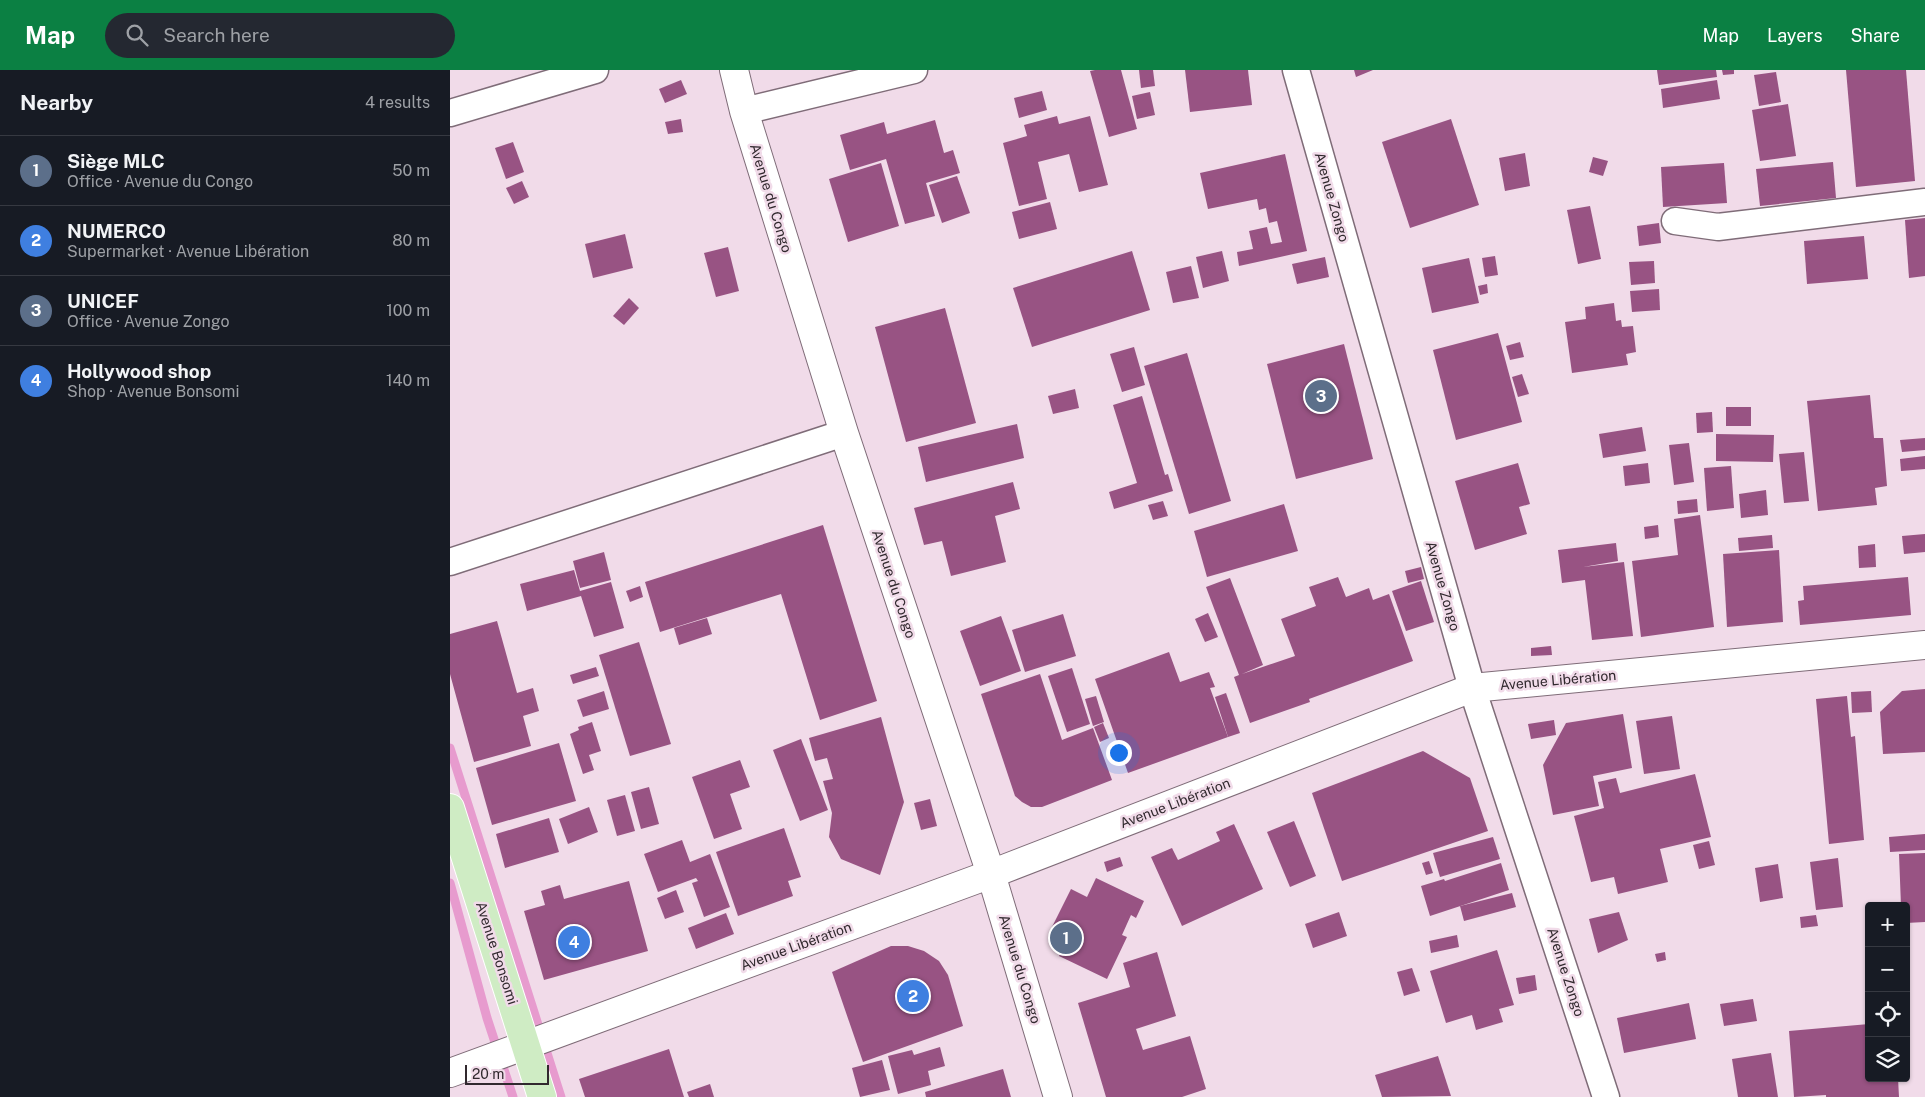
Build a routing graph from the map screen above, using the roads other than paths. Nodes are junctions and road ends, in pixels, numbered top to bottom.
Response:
1 (594, 70) edge
2 (734, 70) edge
3 (914, 70) edge
4 (1296, 70) edge
5 (744, 111) junction
6 (450, 113) edge
7 (1925, 202) edge
8 (1675, 221) dead end
9 (844, 432) junction
10 (450, 562) edge
11 (1925, 645) edge
12 (1472, 688) junction
13 (450, 808) edge
14 (991, 874) junction
15 (527, 1045) junction
16 (450, 1073) edge
17 (542, 1097) edge
18 (1058, 1097) edge
19 (1606, 1097) edge

1 - 6 street
2 - 5 street, Avenue du Congo
3 - 5 street
4 - 12 street, Avenue Zongo
5 - 9 street, Avenue du Congo
7 - 8 street
9 - 10 street
9 - 14 street, Avenue du Congo
11 - 12 street, Avenue Libération
12 - 14 street, Avenue Libération
12 - 19 street, Avenue Zongo
13 - 15 main road, Avenue Bonsomi
14 - 15 street, Avenue Libération
14 - 18 street, Avenue du Congo
15 - 16 street, Avenue Libération
15 - 17 main road, Avenue Bonsomi

